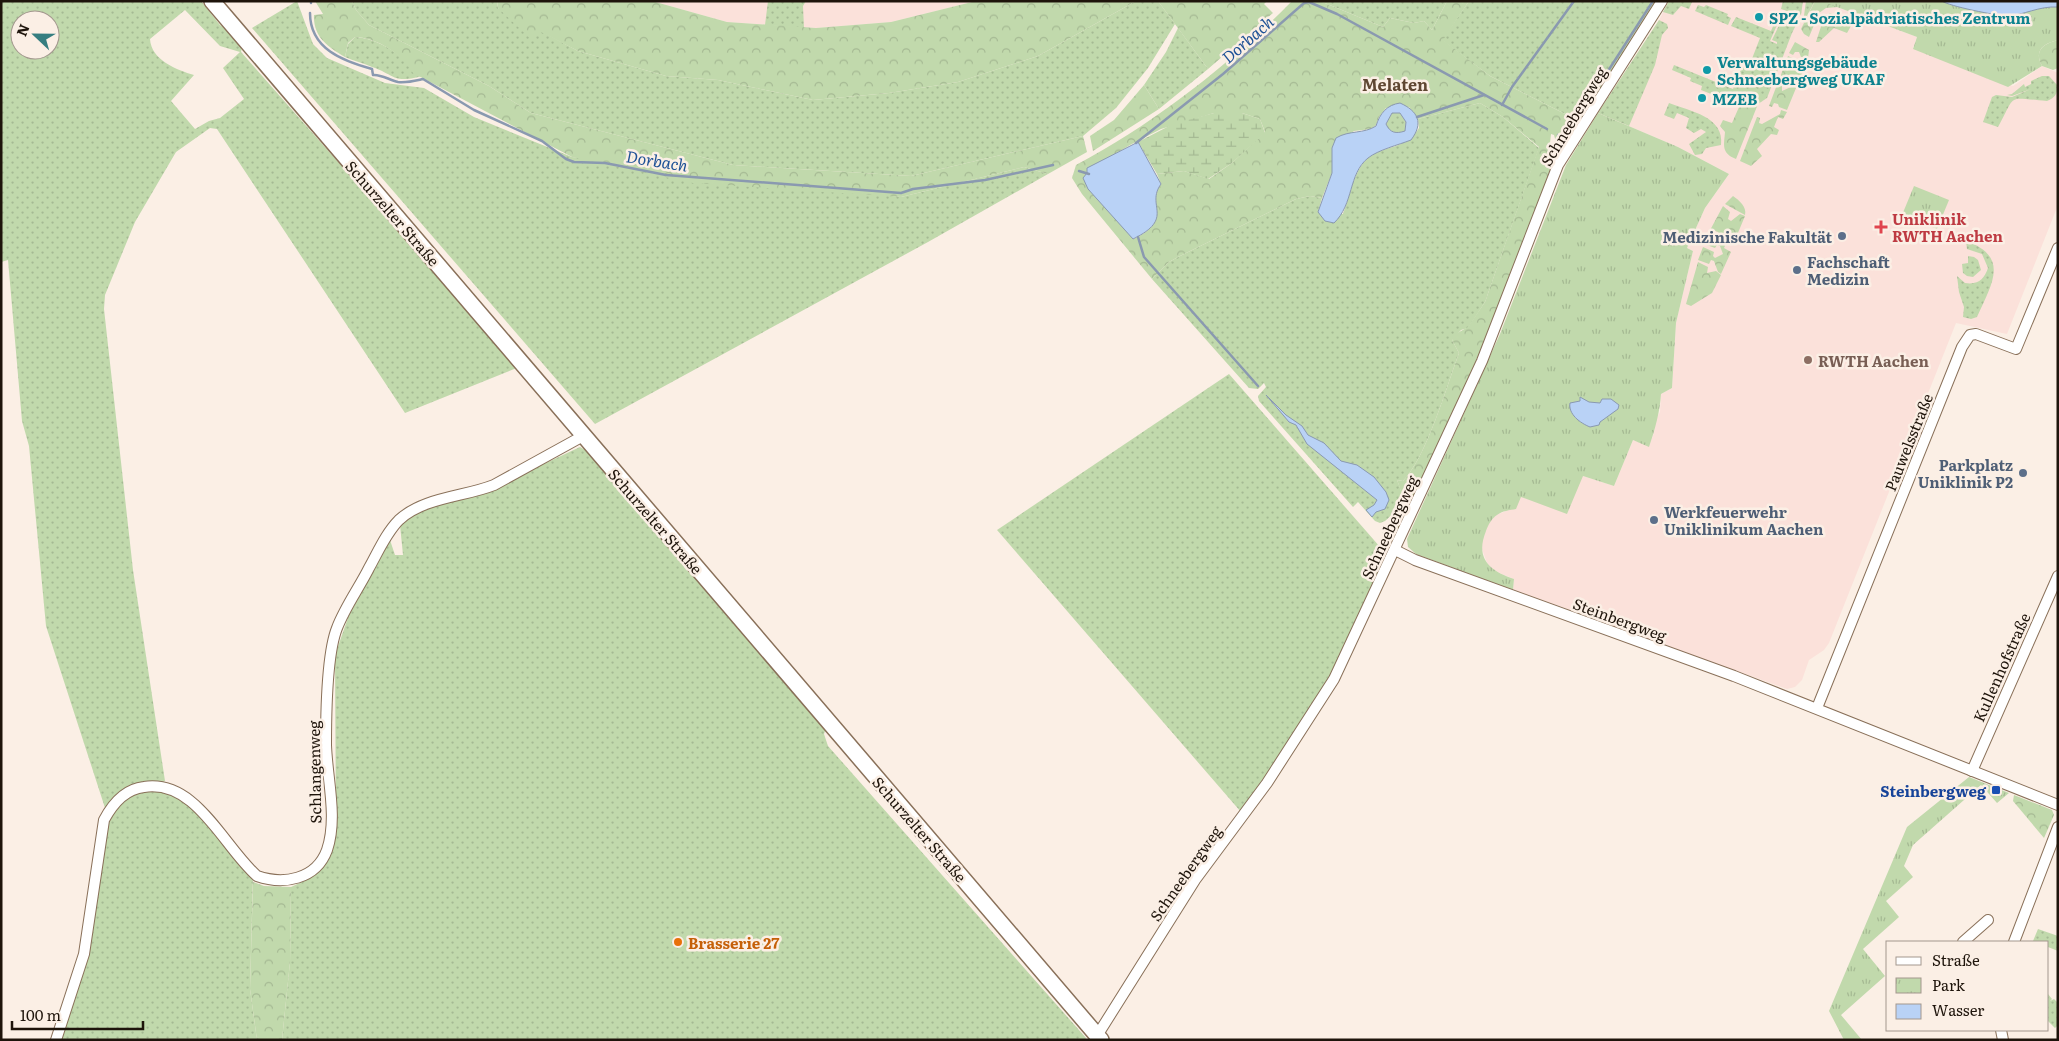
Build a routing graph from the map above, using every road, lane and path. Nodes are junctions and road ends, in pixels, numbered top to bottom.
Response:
1 (212, 1) edge
2 (1662, 1) edge
3 (2058, 248) edge
4 (583, 436) junction
5 (1395, 550) junction
6 (2058, 576) edge
7 (1817, 708) junction
8 (1972, 770) junction
9 (2058, 805) edge
10 (2058, 826) edge
11 (1988, 920) dead end
12 (1964, 941) edge
13 (2014, 941) edge
14 (1098, 1038) edge
15 (56, 1040) edge

1 - 4 street, Schurzelter Straße
2 - 5 street, Schneebergweg
3 - 7 street, Pauwelsstraße
4 - 14 street, Schurzelter Straße
4 - 15 street, Schlangenweg
5 - 7 street, Steinbergweg
5 - 14 street, Schneebergweg
6 - 8 street, Kullenhofstraße
7 - 8 street, Steinbergweg
8 - 9 street, Steinbergweg
10 - 13 street
11 - 12 street

